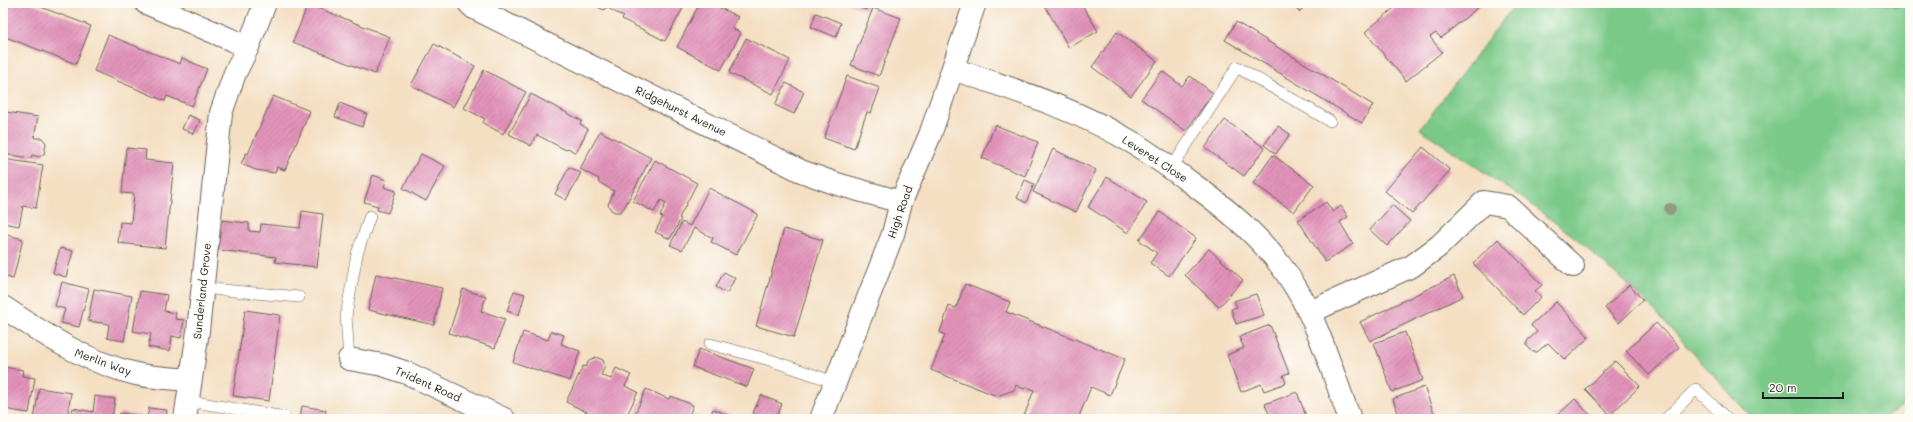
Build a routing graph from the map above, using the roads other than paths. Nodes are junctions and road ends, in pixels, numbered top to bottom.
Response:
1 (146, 3) edge
2 (468, 3) edge
3 (975, 3) edge
4 (264, 6) dead end
5 (248, 47) junction
6 (953, 70) junction
7 (1330, 121) dead end
8 (1171, 169) junction
9 (901, 202) junction
10 (370, 216) dead end
11 (1573, 266) dead end
12 (202, 288) junction
13 (299, 297) dead end
14 (3, 308) edge
15 (1310, 312) junction
16 (710, 344) dead end
17 (349, 359) joint
18 (834, 382) junction
19 (188, 400) edge
20 (285, 417) dead end
21 (504, 419) edge
22 (821, 419) edge
23 (1350, 419) edge
24 (1666, 419) edge
25 (1727, 419) edge

1 - 5 street
2 - 9 street, Ridgehurst Avenue
3 - 6 street, High Road
4 - 5 street, Sunderland Grove
5 - 12 street, Sunderland Grove
6 - 8 street, Leveret Close
6 - 9 street, High Road
7 - 8 lane
8 - 15 street, Leveret Close
9 - 18 street, High Road
10 - 17 lane
11 - 15 street
12 - 13 lane
12 - 19 street, Sunderland Grove
14 - 19 street, Merlin Way
15 - 23 street, Leveret Close
16 - 18 lane
17 - 21 street, Trident Road
18 - 22 street, High Road
19 - 20 lane
24 - 25 lane

